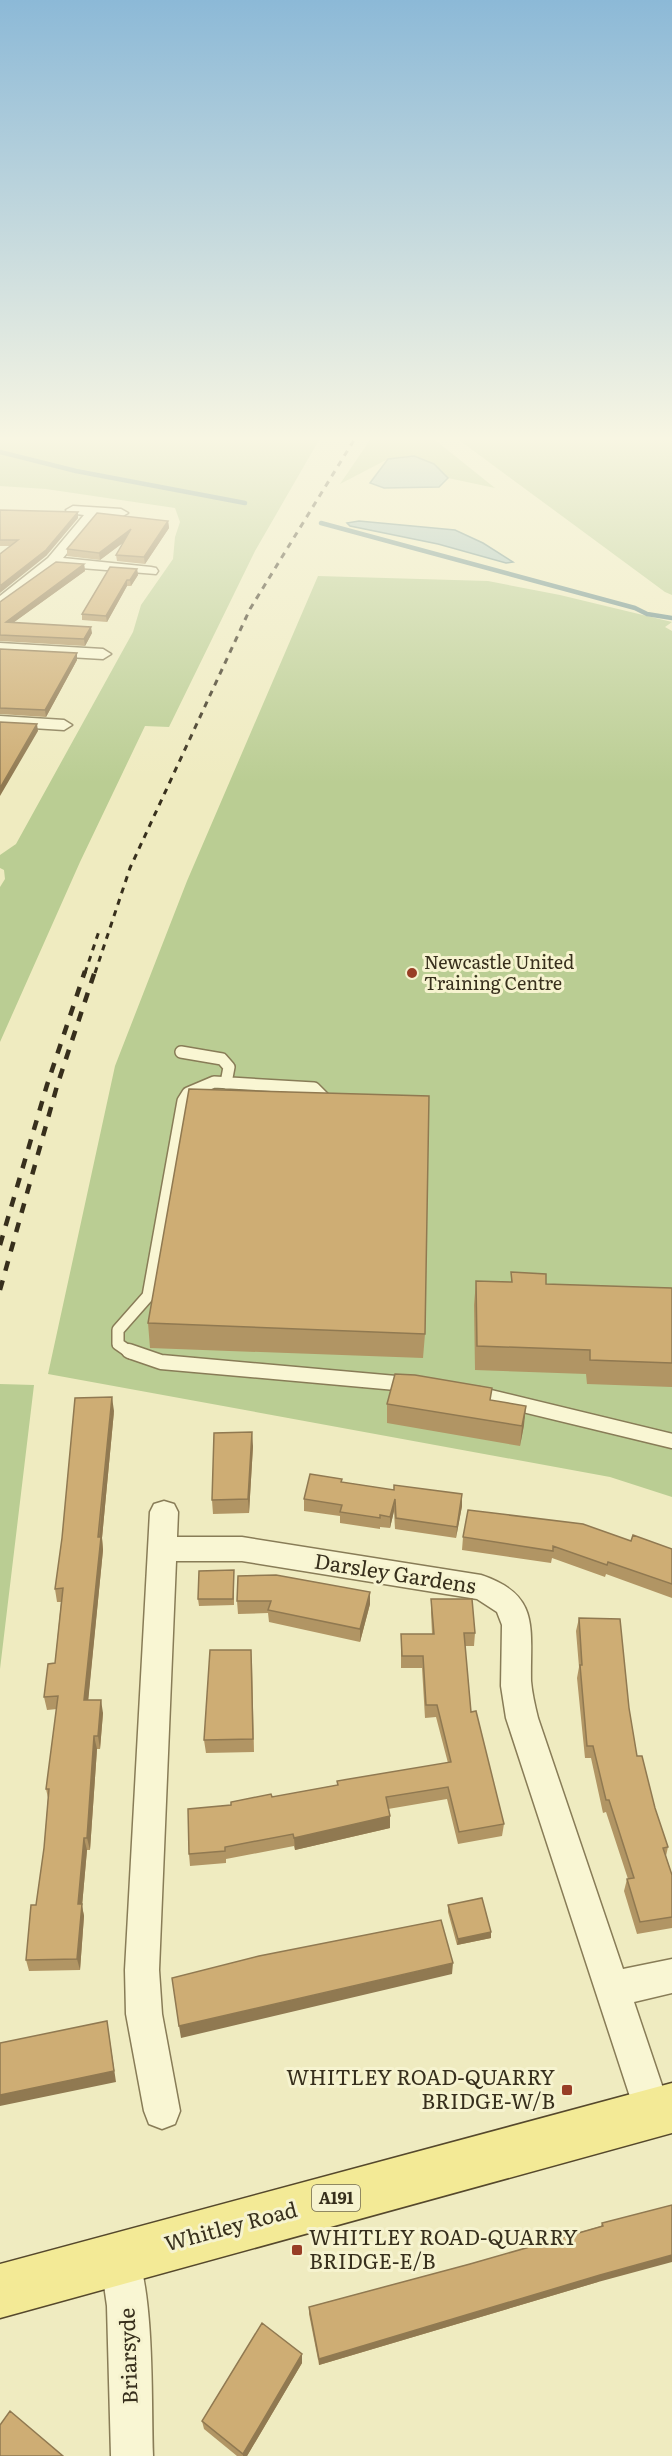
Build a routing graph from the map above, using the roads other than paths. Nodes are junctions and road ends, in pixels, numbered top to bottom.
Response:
1 (58, 555) edge
2 (53, 561) junction
3 (167, 562) dead end
4 (0, 603) edge
5 (0, 648) edge
6 (103, 655) dead end
7 (0, 721) edge
8 (57, 742) dead end
9 (180, 1052) dead end
10 (226, 1083) junction
11 (339, 1102) edge
12 (415, 1384) edge
13 (459, 1390) edge
14 (672, 1441) edge
15 (164, 1512) dead end
16 (162, 1549) junction
17 (672, 1976) edge
18 (614, 1989) junction
19 (662, 2110) edge
20 (162, 2111) dead end
21 (120, 2257) junction
22 (0, 2291) edge
23 (132, 2456) edge

1 - 2 street
2 - 3 street
2 - 4 street
5 - 6 street
7 - 8 street
9 - 10 lane
10 - 11 lane
10 - 12 lane
13 - 14 lane
15 - 16 street
16 - 18 street, Darsley Gardens
16 - 20 street
17 - 18 street
18 - 19 street, Darsley Gardens
19 - 21 main road, Whitley Road / A191
21 - 22 main road, Whitley Road / A191
21 - 23 street, Briarsyde

